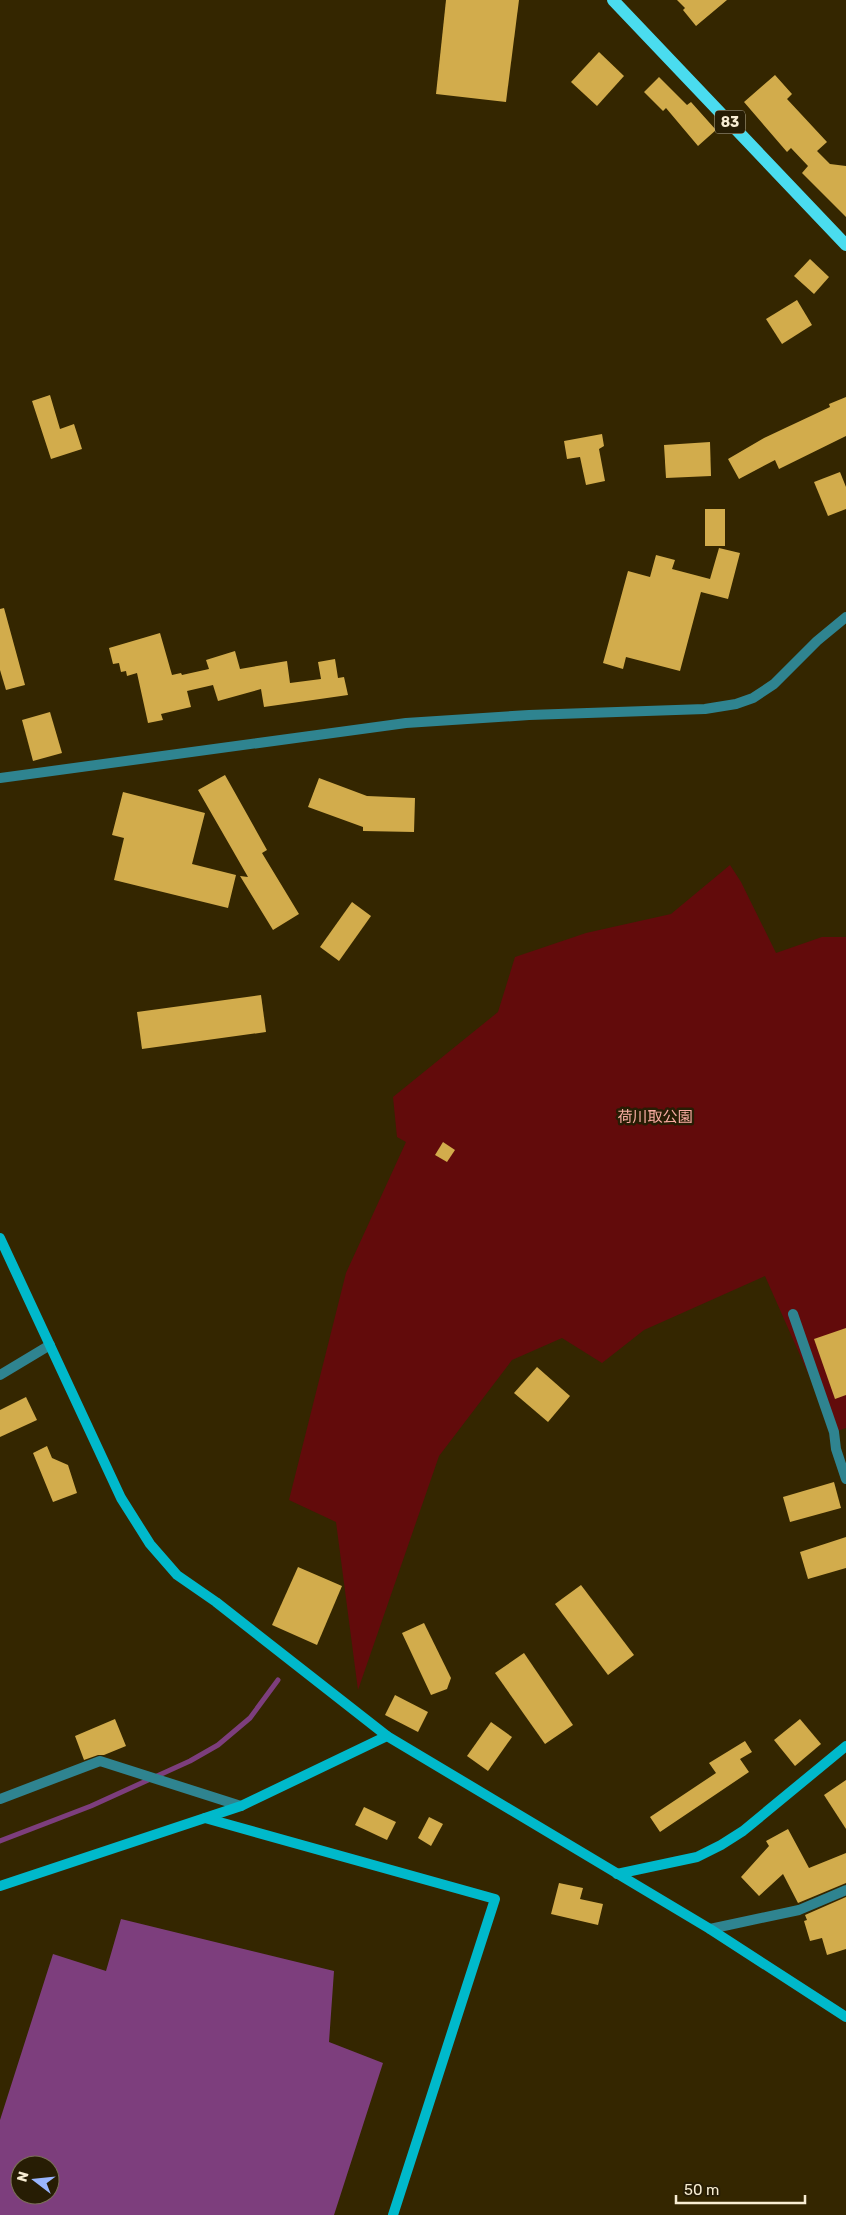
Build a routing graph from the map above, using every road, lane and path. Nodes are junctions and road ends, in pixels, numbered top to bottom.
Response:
1 (613, 0) edge
2 (846, 246) edge
3 (846, 617) edge
4 (0, 778) edge
5 (0, 1238) edge
6 (793, 1314) dead end
7 (50, 1345) junction
8 (0, 1375) edge
9 (846, 1479) edge
10 (387, 1736) junction
11 (846, 1746) edge
12 (0, 1798) edge
13 (240, 1806) junction
14 (205, 1818) junction
15 (617, 1874) junction
16 (0, 1886) edge
17 (846, 1890) edge
18 (710, 1929) junction
19 (846, 2017) edge
20 (393, 2215) edge

1 - 2 main road, 83
3 - 4 street
5 - 7 street
6 - 9 street
7 - 8 street
7 - 10 street
10 - 13 street
10 - 15 street
11 - 15 street
12 - 13 street
13 - 14 street
14 - 16 street
14 - 20 street
15 - 18 street
17 - 18 street
18 - 19 street

